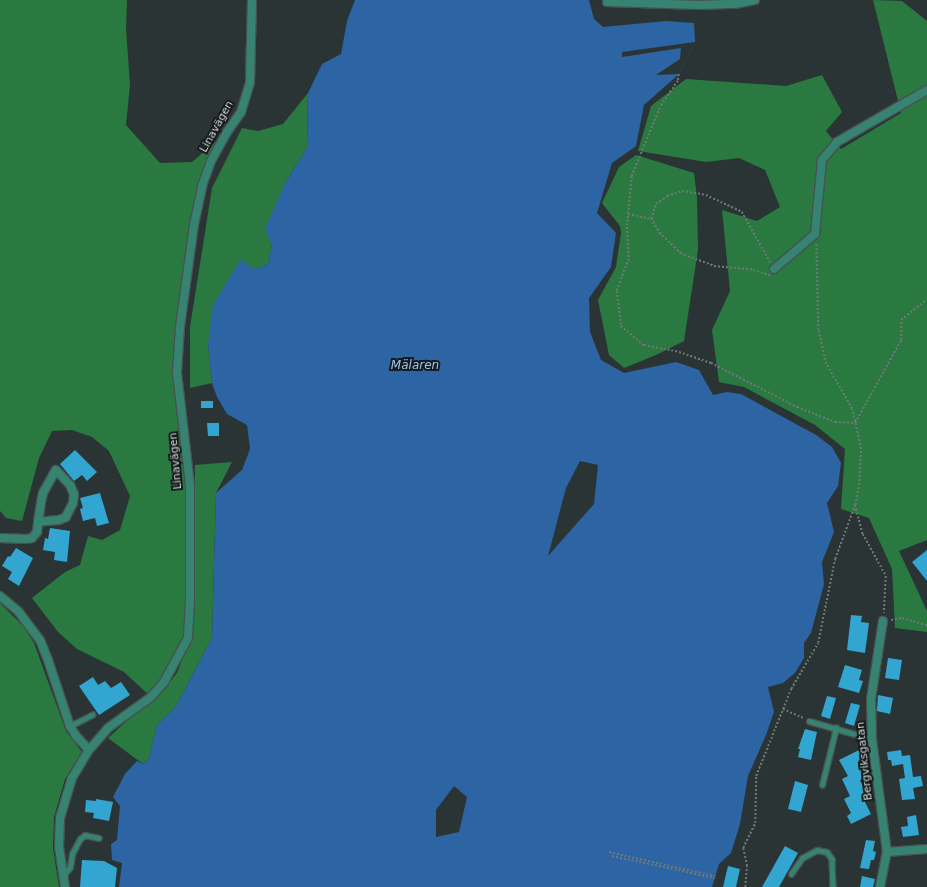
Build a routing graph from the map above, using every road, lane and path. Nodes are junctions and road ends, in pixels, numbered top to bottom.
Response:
1 (252, 0) edge
2 (755, 0) edge
3 (607, 2) dead end
4 (679, 74) dead end
5 (927, 90) edge
6 (628, 214) junction
7 (651, 219) junction
8 (815, 234) junction
9 (774, 269) junction
10 (927, 299) edge
11 (855, 423) junction
12 (855, 505) junction
13 (38, 522) junction
14 (0, 538) edge
15 (0, 596) edge
16 (883, 620) junction
17 (927, 626) edge
18 (783, 709) junction
19 (92, 715) dead end
20 (809, 721) joint
21 (70, 726) junction
22 (836, 728) junction
23 (872, 739) junction
24 (89, 750) junction
25 (822, 785) dead end
26 (99, 838) dead end
27 (927, 849) edge
28 (609, 852) dead end
29 (887, 852) junction
30 (612, 856) dead end
31 (792, 874) dead end
32 (63, 876) junction
33 (65, 887) edge
34 (745, 887) edge
35 (833, 887) edge
36 (880, 887) edge

1 - 24 street, Linavägen
2 - 3 street
4 - 6 path
5 - 8 street
6 - 7 path
6 - 11 path
7 - 9 path
7 - 9 path
8 - 9 street
8 - 11 path
10 - 11 path
11 - 12 path
12 - 16 path
12 - 18 path
13 - 13 street
13 - 14 street
15 - 21 street
16 - 17 path
16 - 23 street, Bergviksgatan
18 - 20 path
18 - 34 path
19 - 21 lane
20 - 22 lane
21 - 24 street
22 - 23 lane
22 - 25 lane
23 - 29 street, Bergviksgatan
24 - 32 street, Linavägen
26 - 32 lane
27 - 29 street
28 - 30 path
29 - 36 street, Bergviksgatan
31 - 35 lane
32 - 33 street, Linavägen

